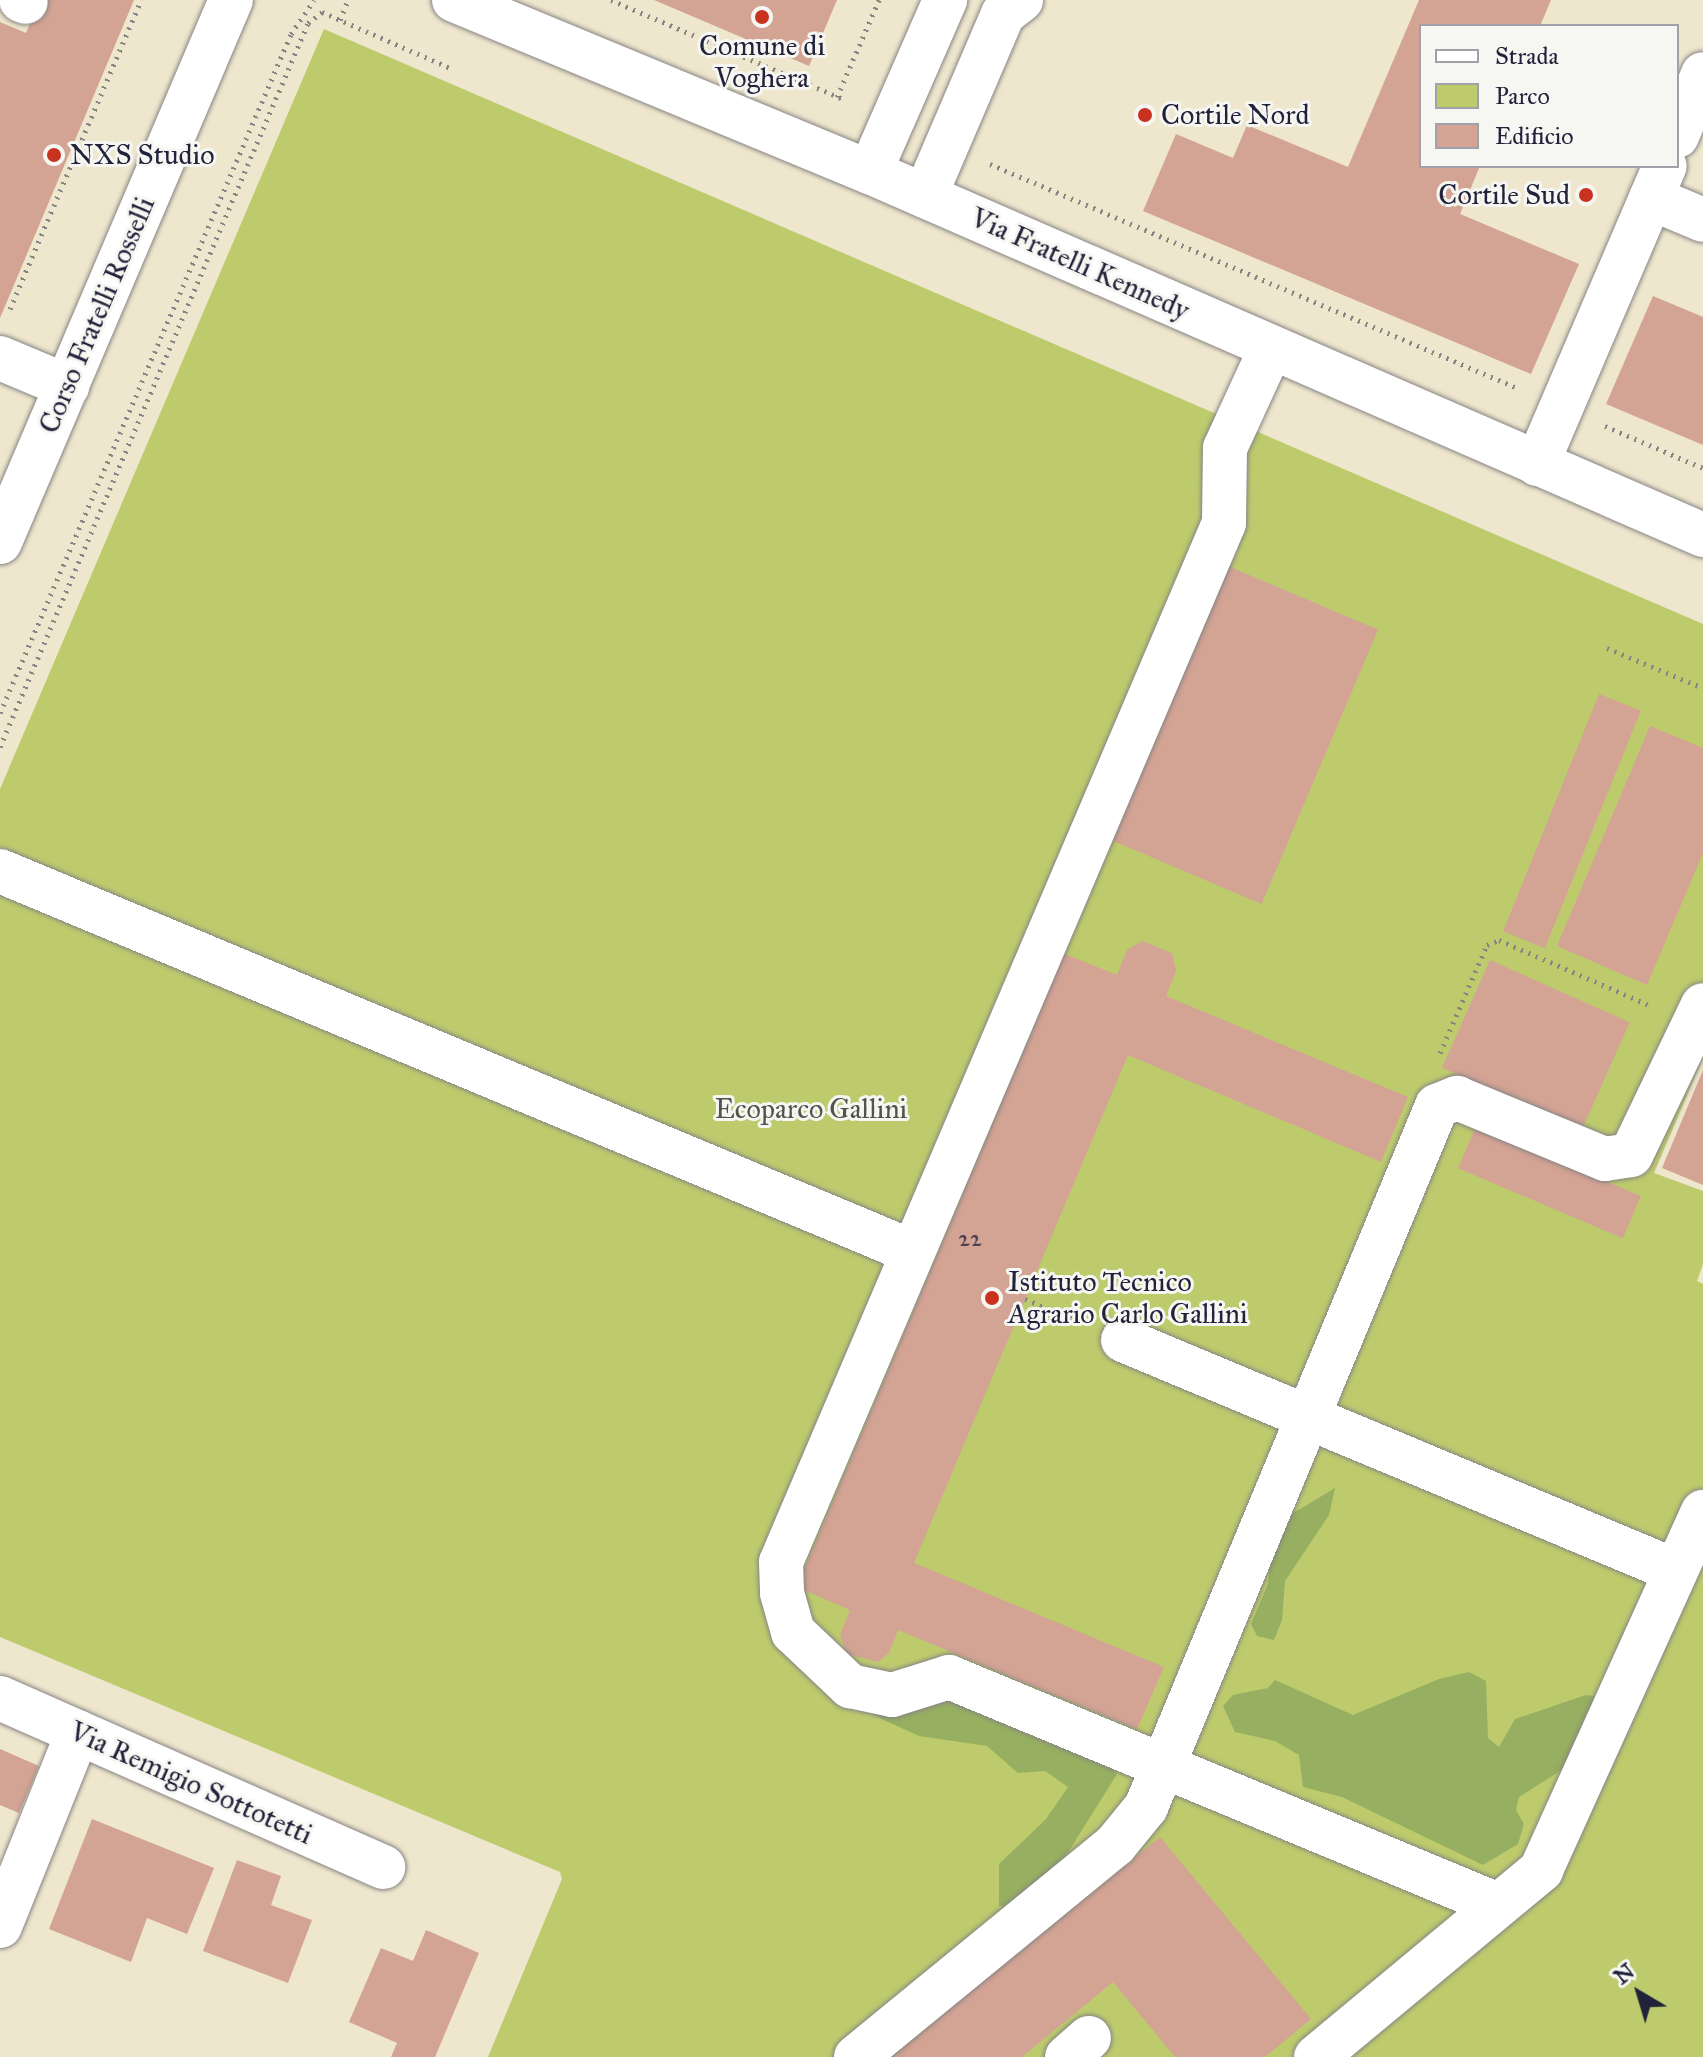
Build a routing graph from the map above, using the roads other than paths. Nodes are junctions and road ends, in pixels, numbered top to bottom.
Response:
1 (231, 0) edge
2 (454, 0) edge
3 (945, 0) edge
4 (1021, 0) edge
5 (1703, 74) edge
6 (1679, 131) edge
7 (870, 172) junction
8 (1658, 182) edge
9 (925, 196) junction
10 (1703, 220) edge
11 (3, 337) edge
12 (1271, 348) junction
13 (67, 386) junction
14 (1537, 464) junction
15 (1703, 535) edge
16 (0, 542) edge
17 (0, 871) edge
18 (1699, 1015) edge
19 (913, 1252) junction
20 (1123, 1340) dead end
21 (1308, 1417) junction
22 (1703, 1512) edge
23 (1676, 1571) junction
24 (0, 1698) edge
25 (78, 1732) junction
26 (1163, 1766) junction
27 (383, 1867) dead end
28 (1498, 1905) junction
29 (0, 1926) edge
30 (856, 2057) edge
31 (1316, 2057) edge

1 - 13 main road, Corso Fratelli Rosselli
2 - 7 main road, Via Fratelli Kennedy
3 - 7 main road
4 - 9 main road
5 - 6 main road
7 - 9 main road, Via Fratelli Kennedy
8 - 10 main road
8 - 14 main road
9 - 12 main road, Via Fratelli Kennedy
11 - 13 main road
12 - 14 main road, Via Fratelli Kennedy
12 - 19 main road
13 - 16 main road, Corso Fratelli Rosselli
14 - 15 main road, Via Fratelli Kennedy
17 - 19 main road
18 - 21 main road
19 - 26 main road
20 - 21 main road
21 - 23 main road
21 - 26 main road
22 - 23 main road
23 - 28 main road
24 - 25 main road, Via Remigio Sottotetti
25 - 27 main road, Via Remigio Sottotetti
25 - 29 main road
26 - 28 main road
26 - 30 main road
28 - 31 main road

